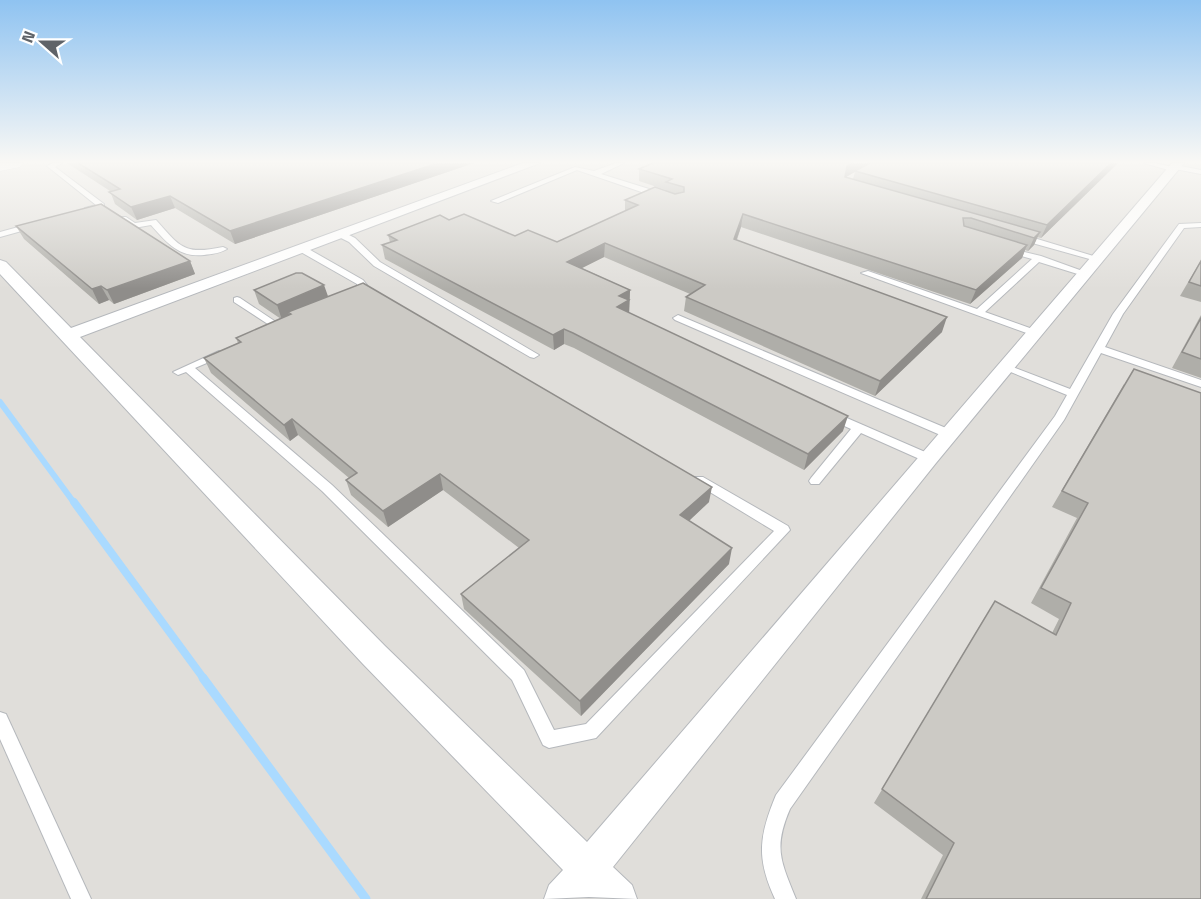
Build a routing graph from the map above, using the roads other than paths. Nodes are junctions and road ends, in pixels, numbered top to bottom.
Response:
1 (419, 205) edge
2 (1142, 205) edge
3 (101, 206) joint
4 (109, 211) edge
5 (80, 212) edge
6 (117, 216) edge
7 (40, 224) edge
8 (1201, 225) edge
9 (340, 234) junction
10 (0, 235) edge
11 (1017, 236) edge
12 (995, 245) edge
13 (223, 249) dead end
14 (302, 249) junction
15 (1038, 258) junction
16 (0, 265) edge
17 (1090, 266) junction
18 (865, 273) dead end
19 (343, 299) edge
20 (237, 300) dead end
21 (979, 313) junction
22 (678, 318) dead end
23 (290, 323) edge
24 (280, 328) junction
25 (269, 332) edge
26 (1035, 333) junction
27 (68, 335) junction
28 (1101, 349) junction
29 (229, 350) edge
30 (534, 355) dead end
31 (1006, 368) junction
32 (1201, 384) edge
33 (1074, 394) junction
34 (826, 413) edge
35 (859, 427) junction
36 (949, 434) junction
37 (928, 458) junction
38 (691, 476) edge
39 (815, 481) dead end
40 (0, 720) edge
41 (589, 870) junction
42 (81, 899) edge
43 (563, 899) edge
44 (618, 899) edge
45 (786, 899) edge

1 - 9 street
2 - 17 street
3 - 4 lane
3 - 5 lane
6 - 13 lane
7 - 10 lane
8 - 28 lane
9 - 14 street
9 - 30 lane
11 - 17 lane
12 - 15 lane
14 - 19 lane
14 - 27 street
15 - 17 lane
15 - 21 lane
16 - 27 street
17 - 26 street
18 - 21 lane
20 - 24 lane
21 - 26 lane
22 - 36 lane
23 - 24 lane
24 - 25 lane
26 - 31 street
27 - 41 street
28 - 32 lane
28 - 33 lane
29 - 38 lane
31 - 33 lane
31 - 36 street
33 - 45 lane
34 - 35 lane
35 - 37 lane
35 - 39 lane
36 - 37 street
37 - 41 street
40 - 42 lane
41 - 43 street
41 - 44 street

